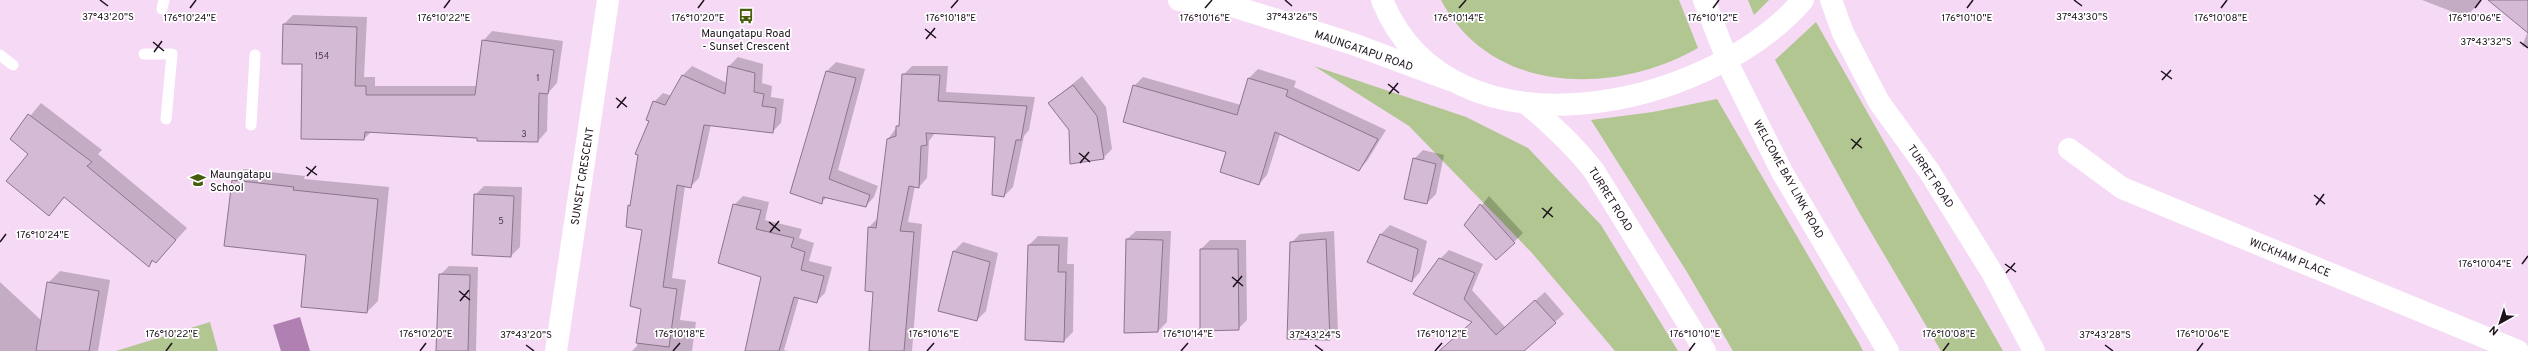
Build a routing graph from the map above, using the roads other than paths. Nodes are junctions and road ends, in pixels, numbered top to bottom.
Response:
1 (608, 0) edge
2 (1179, 0) edge
3 (1382, 0) edge
4 (1704, 0) edge
5 (1803, 0) edge
6 (1831, 0) edge
7 (1236, 2) edge
8 (144, 54) dead end
9 (0, 55) edge
10 (255, 55) dead end
11 (13, 65) dead end
12 (1453, 82) junction
13 (1526, 103) junction
14 (166, 119) dead end
15 (251, 125) dead end
16 (2069, 149) dead end
17 (556, 351) edge
18 (1705, 351) edge
19 (1888, 351) edge
20 (2034, 351) edge
21 (2518, 351) edge

1 - 17 main road, SUNSET CRESCENT
2 - 7 main road, MAUNGATAPU ROAD
3 - 12 main road
4 - 19 main road, WELCOME BAY LINK ROAD
5 - 13 main road
6 - 20 main road, TURRET ROAD
7 - 12 main road, MAUNGATAPU ROAD
8 - 14 lane
9 - 11 lane
10 - 15 lane
12 - 13 main road
13 - 18 main road, TURRET ROAD
16 - 21 main road, WICKHAM PLACE

